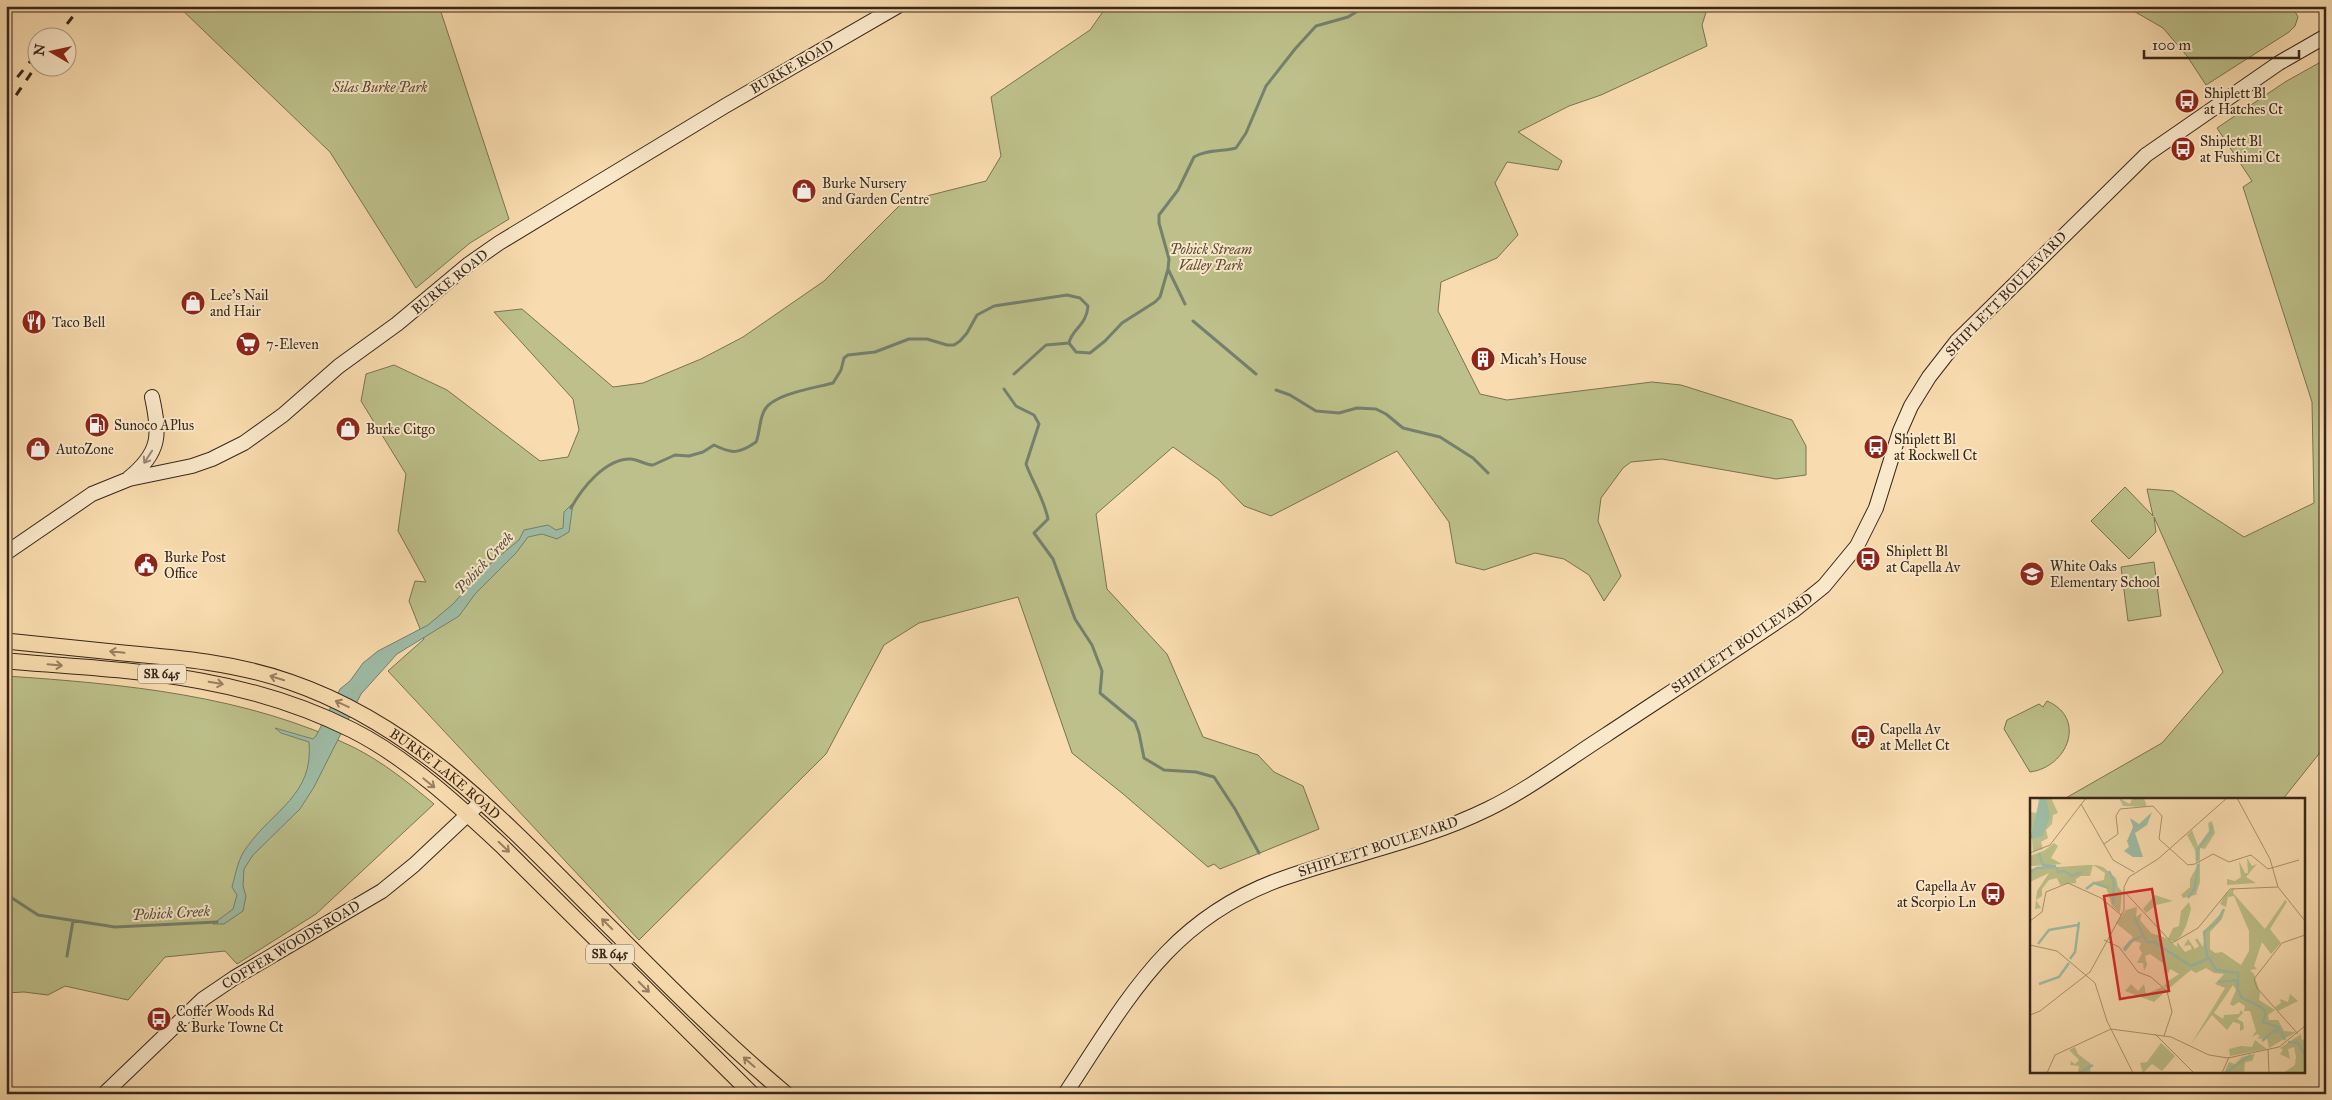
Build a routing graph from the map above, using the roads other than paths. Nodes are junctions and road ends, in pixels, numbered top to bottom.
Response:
1 (898, 6) edge
2 (2326, 36) edge
3 (152, 397) dead end
4 (129, 479) junction
5 (6, 553) edge
6 (6, 641) edge
7 (6, 661) edge
8 (482, 801) junction
9 (468, 814) junction
10 (104, 1094) edge
11 (752, 1094) edge
12 (786, 1094) edge
13 (1066, 1094) edge

1 - 4 street, BURKE ROAD
2 - 13 street, SHIPLETT BOULEVARD
3 -> 4 street
4 - 5 street, BURKE ROAD
8 -> 6 main road, BURKE LAKE ROAD / SR 645
7 -> 9 main road, BURKE LAKE ROAD / SR 645
8 - 9 street, COFFER WOODS ROAD
12 -> 8 main road, BURKE LAKE ROAD / SR 645
9 - 10 street, COFFER WOODS ROAD
9 -> 11 main road, BURKE LAKE ROAD / SR 645

